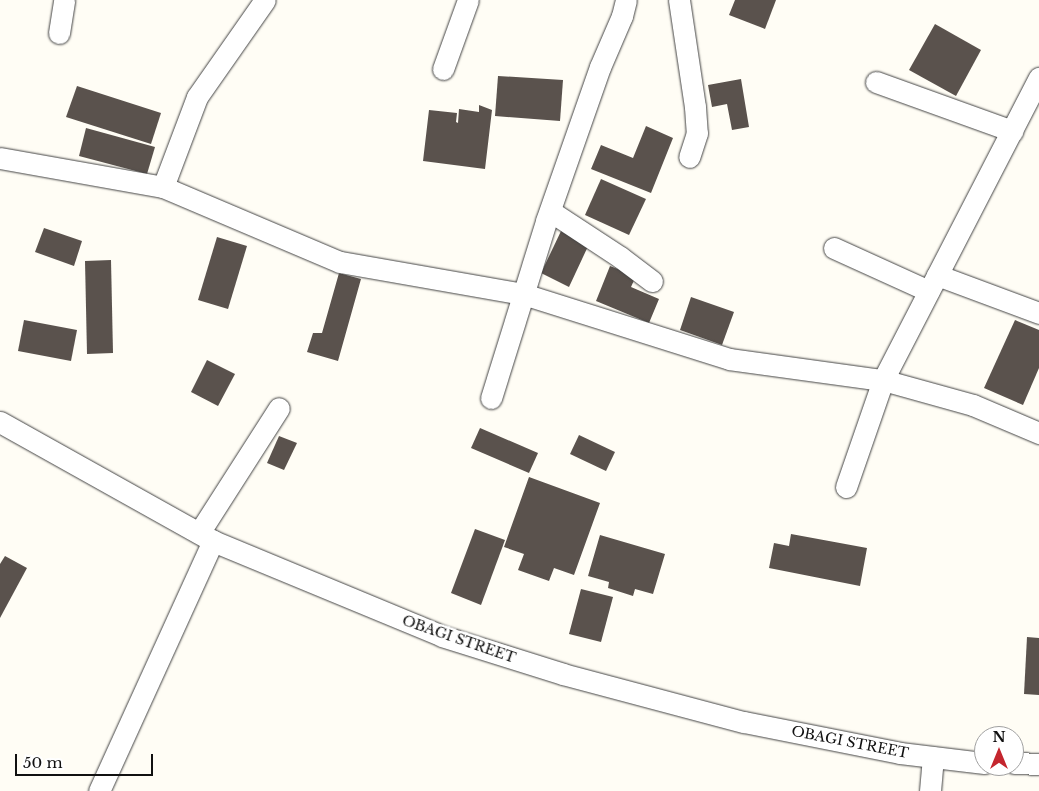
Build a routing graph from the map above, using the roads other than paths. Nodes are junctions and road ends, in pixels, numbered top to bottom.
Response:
1 (64, 0) edge
2 (265, 0) edge
3 (468, 0) edge
4 (626, 0) edge
5 (679, 0) edge
6 (59, 33) dead end
7 (443, 70) dead end
8 (1039, 78) edge
9 (876, 82) dead end
10 (1012, 131) junction
11 (689, 157) dead end
12 (0, 158) edge
13 (163, 186) junction
14 (550, 211) junction
15 (834, 248) dead end
16 (652, 281) dead end
17 (933, 283) junction
18 (523, 294) junction
19 (1039, 313) edge
20 (883, 380) junction
21 (491, 398) dead end
22 (279, 408) dead end
23 (0, 422) edge
24 (1039, 433) edge
25 (846, 487) dead end
26 (206, 537) junction
27 (933, 757) junction
28 (974, 762) edge
29 (1024, 763) edge
30 (1039, 764) edge
31 (98, 791) edge
32 (930, 791) edge

1 - 6 street
2 - 13 street
3 - 7 street
4 - 14 street
5 - 11 street
8 - 10 street
9 - 10 street
10 - 17 street
12 - 13 street
13 - 18 street
14 - 16 street
14 - 18 street
15 - 17 street
17 - 19 street
17 - 20 street
18 - 20 street
18 - 21 street
20 - 24 street
20 - 25 street
22 - 26 street
23 - 26 street, OBAGI STREET
26 - 27 street, OBAGI STREET
26 - 31 street
27 - 28 street, OBAGI STREET
27 - 32 street
29 - 30 street

